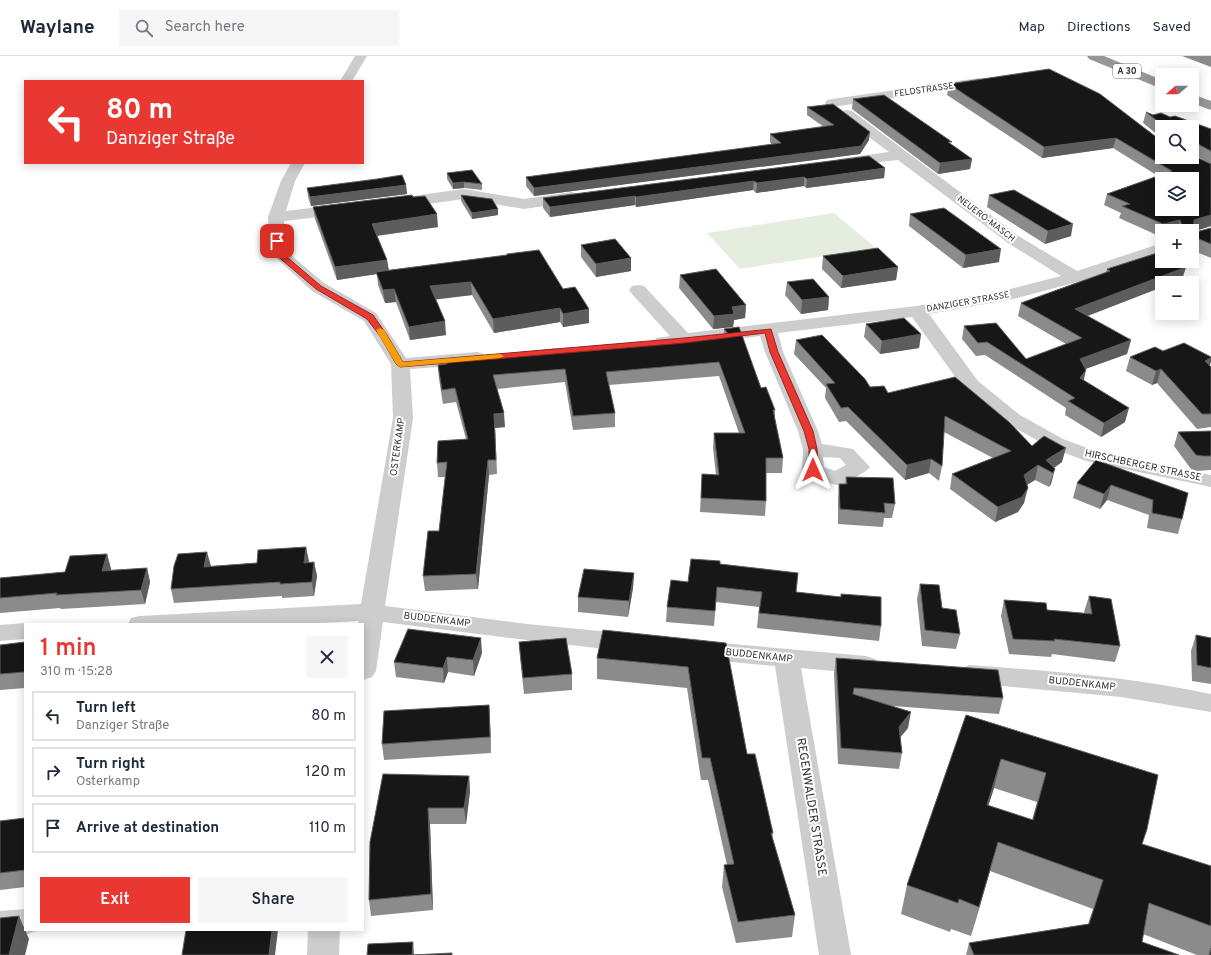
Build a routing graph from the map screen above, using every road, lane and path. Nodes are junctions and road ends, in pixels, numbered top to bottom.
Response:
1 (361, 56) edge
2 (1093, 56) edge
3 (1119, 56) edge
4 (1155, 71) edge
5 (347, 80) edge
6 (991, 80) edge
7 (1155, 82) edge
8 (1202, 93) edge
9 (832, 103) joint
10 (1211, 106) edge
11 (901, 155) junction
12 (297, 164) edge
13 (830, 164) edge
14 (587, 195) edge
15 (386, 204) edge
16 (354, 208) edge
17 (276, 217) junction
18 (1155, 250) edge
19 (1075, 277) junction
20 (638, 290) dead end
21 (917, 311) junction
22 (768, 330) junction
23 (684, 340) junction
24 (645, 344) edge
25 (492, 357) edge
26 (400, 364) junction
27 (813, 449) dead end
28 (1211, 481) edge
29 (372, 612) junction
30 (159, 623) edge
31 (24, 631) edge
32 (0, 633) edge
33 (786, 659) junction
34 (364, 664) edge
35 (888, 667) edge
36 (951, 672) edge
37 (1211, 702) edge
38 (24, 922) edge
39 (0, 924) edge
40 (324, 931) edge
41 (323, 955) edge
42 (835, 955) edge

1 - 5 street
2 - 7 highway, A 30
3 - 4 highway, A 30
6 - 9 street, FELDSTRASSE
8 - 10 highway
9 - 11 street, NEUERO-MASCH
11 - 13 street
11 - 19 street, NEUERO-MASCH
12 - 17 street, OSTERKAMP
14 - 15 street
16 - 17 street
17 - 26 street, OSTERKAMP
18 - 19 street, DANZIGER STRASSE
19 - 21 street, DANZIGER STRASSE
20 - 23 street
21 - 22 street, DANZIGER STRASSE
21 - 28 street, HIRSCHBERGER STRASSE
22 - 23 street, DANZIGER STRASSE
22 - 27 street
23 - 24 street, DANZIGER STRASSE
25 - 26 street
26 - 29 street, OSTERKAMP
29 - 30 street, BUDDENKAMP
29 - 33 street, BUDDENKAMP
29 - 34 street, OSTERKAMP
31 - 32 street
33 - 35 street, BUDDENKAMP
33 - 42 street, REGENWALDER STRASSE
36 - 37 street, BUDDENKAMP
38 - 39 street
40 - 41 street

